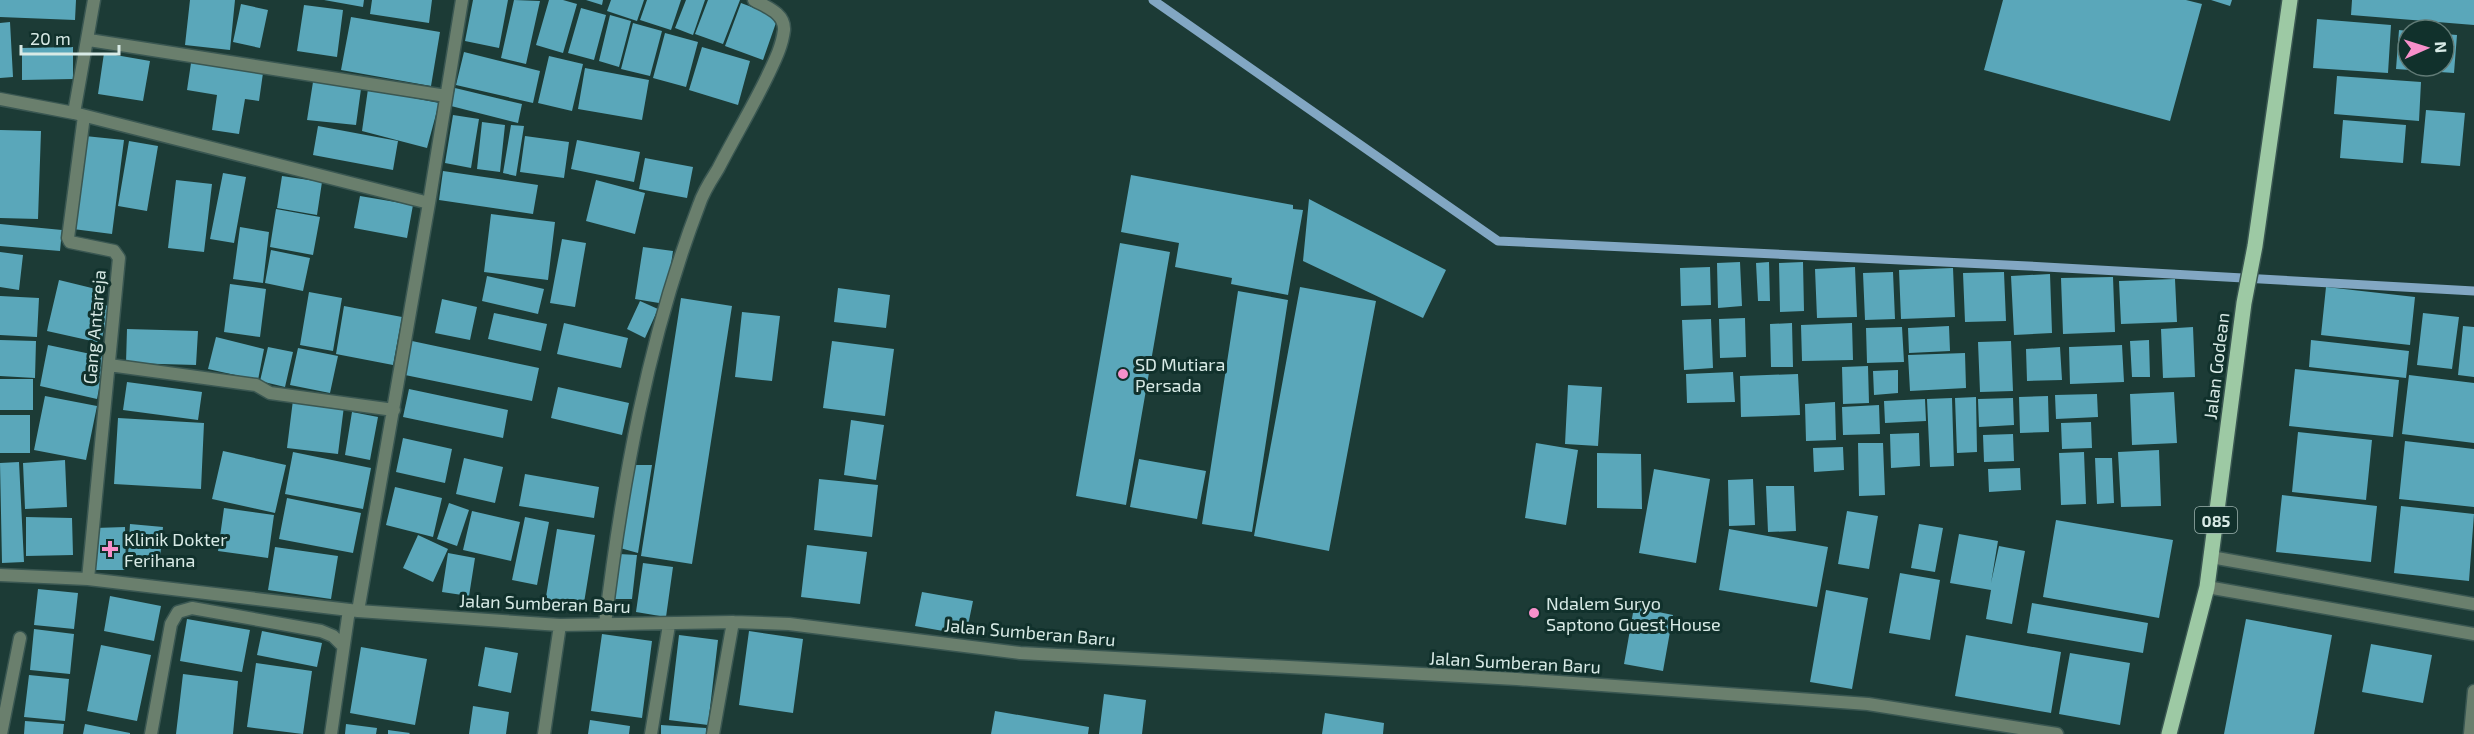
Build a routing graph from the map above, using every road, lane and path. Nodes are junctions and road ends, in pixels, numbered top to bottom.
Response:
1 (94, 0) edge
2 (462, 0) edge
3 (754, 0) edge
4 (2290, 0) edge
5 (89, 40) junction
6 (446, 96) junction
7 (0, 99) edge
8 (79, 114) junction
9 (429, 203) junction
10 (108, 364) junction
11 (394, 410) junction
12 (2211, 557) junction
13 (0, 575) edge
14 (88, 579) junction
15 (2207, 587) junction
16 (2474, 604) edge
17 (354, 611) junction
18 (733, 622) junction
19 (605, 624) junction
20 (560, 625) junction
21 (669, 625) junction
22 (2474, 634) edge
23 (20, 638) dead end
24 (342, 645) junction
25 (2474, 691) edge
26 (1, 734) edge
27 (152, 734) edge
28 (331, 734) edge
29 (544, 734) edge
30 (651, 734) edge
31 (713, 734) edge
32 (2057, 734) edge
33 (2169, 734) edge
34 (2470, 734) edge

1 - 5 street
2 - 6 street
3 - 19 street
4 - 12 main road, Jalan Godean / 085
5 - 6 street
5 - 8 street
6 - 9 street
7 - 8 street
8 - 9 street
8 - 10 street, Gang Antareja
9 - 11 street
10 - 11 street
10 - 14 street, Gang Antareja
11 - 17 street
12 - 15 main road, Jalan Godean / 085
12 - 16 street
13 - 14 street, Jalan Sumberan Baru
14 - 17 street, Jalan Sumberan Baru
15 - 22 street
15 - 33 main road, Jalan Godean / 085
17 - 20 street, Jalan Sumberan Baru
17 - 24 street
18 - 21 street, Jalan Sumberan Baru
18 - 31 street
18 - 32 street, Jalan Sumberan Baru
19 - 20 street, Jalan Sumberan Baru
19 - 21 street, Jalan Sumberan Baru
20 - 29 street
21 - 30 street
23 - 26 street
24 - 27 street
24 - 28 street
25 - 34 street

